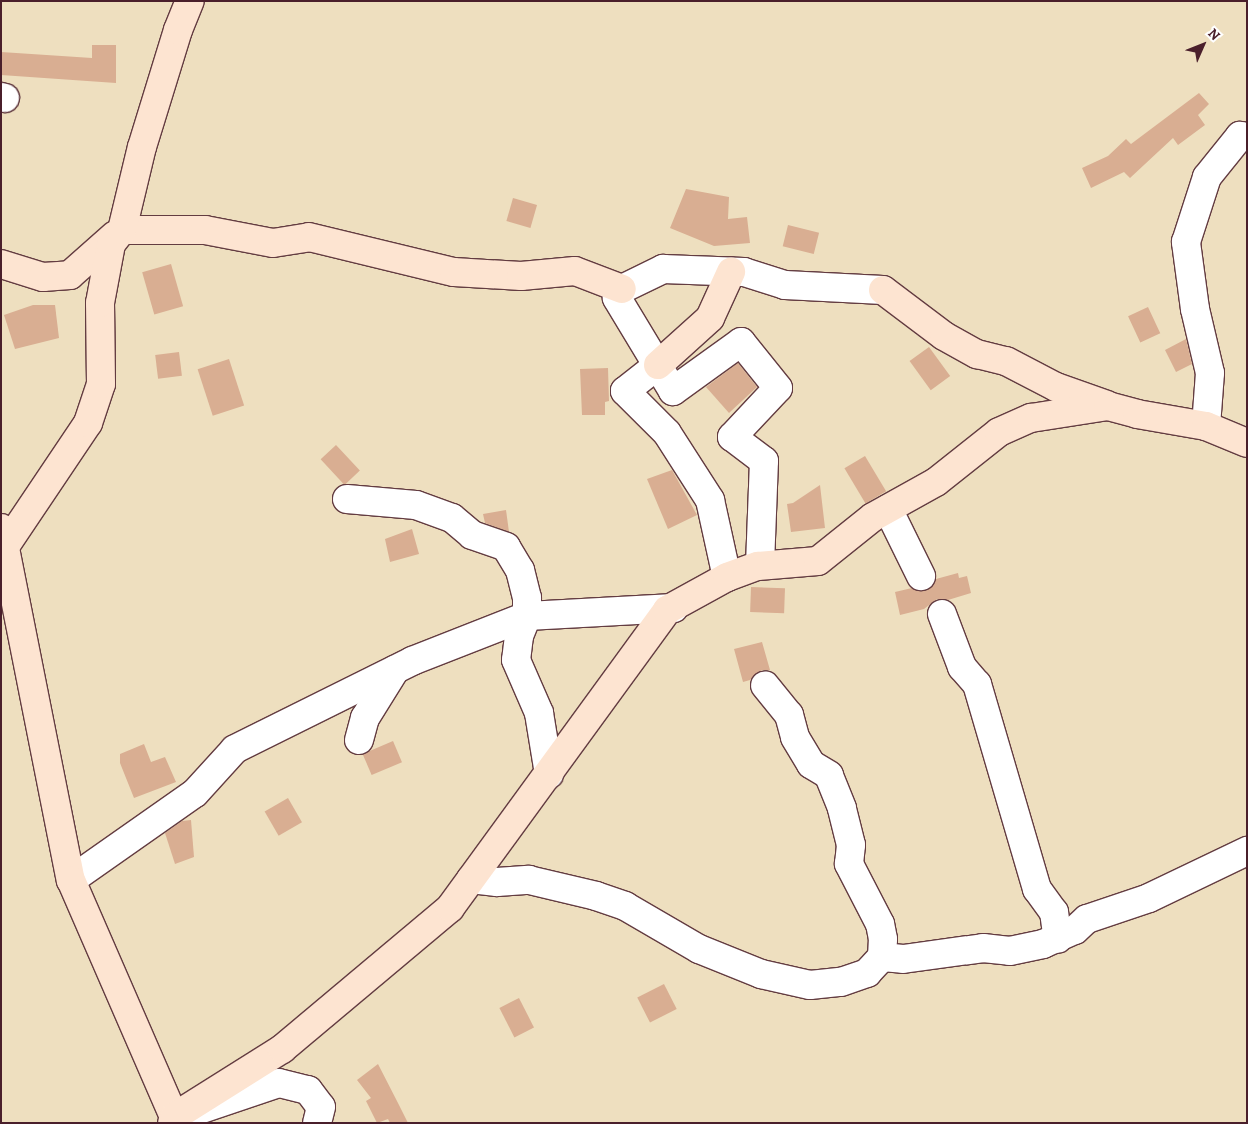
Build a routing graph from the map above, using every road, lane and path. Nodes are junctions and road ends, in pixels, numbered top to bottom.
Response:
1 (190, 1) edge
2 (1244, 134) edge
3 (119, 233) junction
4 (1, 264) edge
5 (731, 272) junction
6 (622, 289) junction
7 (658, 365) junction
8 (1108, 406) junction
9 (1206, 426) junction
10 (1247, 443) edge
11 (347, 499) dead end
12 (888, 509) junction
13 (3, 536) edge
14 (760, 565) junction
15 (921, 576) dead end
16 (727, 577) junction
17 (674, 608) junction
18 (942, 614) dead end
19 (527, 616) junction
20 (396, 669) junction
21 (765, 685) dead end
22 (359, 740) dead end
23 (549, 774) junction
24 (1247, 851) edge
25 (471, 879) junction
26 (71, 880) junction
27 (1058, 939) junction
28 (882, 957) junction
29 (173, 1120) edge
30 (317, 1123) edge

1 - 3 street
2 - 9 street
3 - 4 street
3 - 6 street
3 - 13 street
5 - 6 street
5 - 7 street
5 - 8 street
6 - 7 street
7 - 14 street
7 - 16 street
8 - 9 street
8 - 12 street
9 - 10 street
11 - 19 street
12 - 14 street
12 - 15 street
13 - 26 street
14 - 16 street
16 - 17 street
17 - 19 street
17 - 23 street
18 - 27 street
19 - 20 street
19 - 23 street
20 - 22 street
20 - 26 street
21 - 28 street
23 - 25 street
24 - 27 street
25 - 28 street
25 - 29 street
26 - 29 street
27 - 28 street
29 - 30 street

